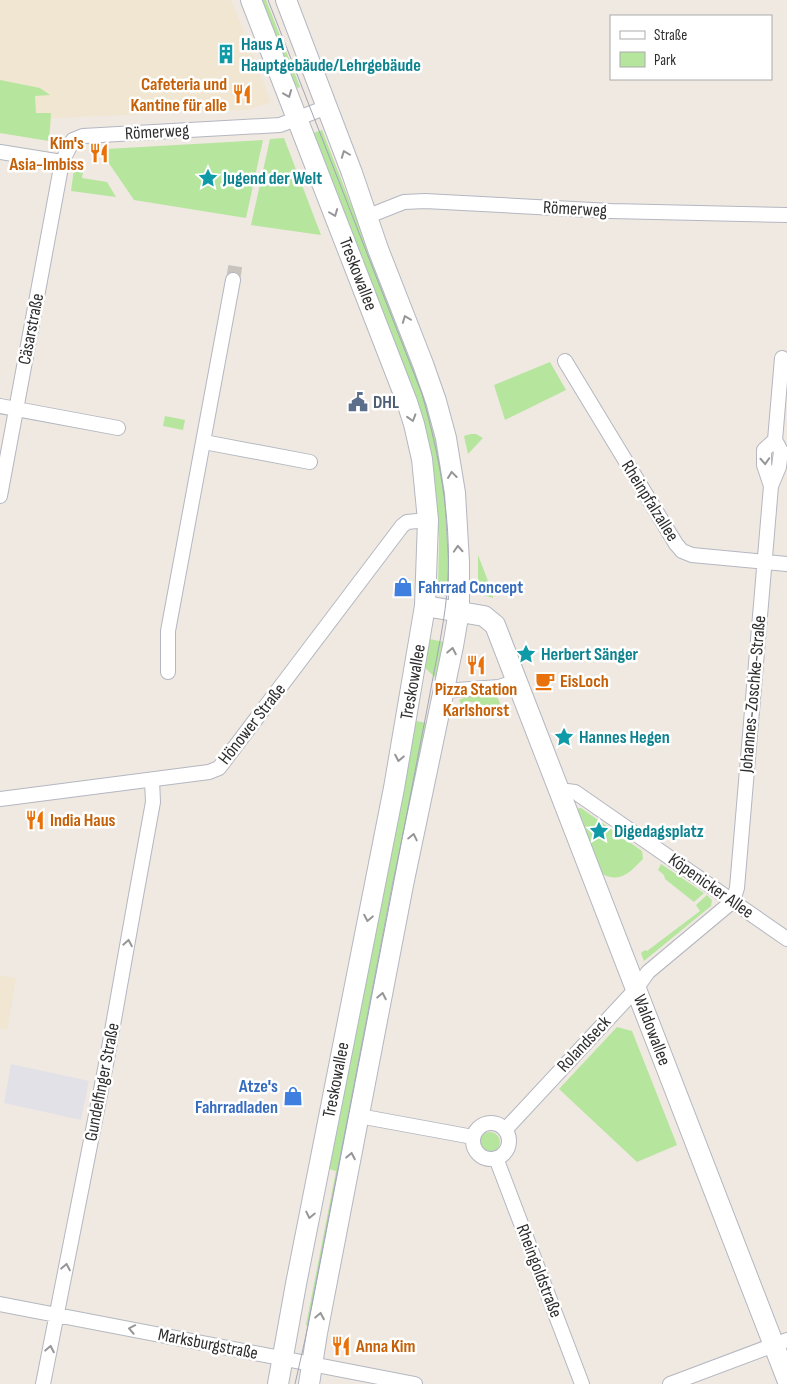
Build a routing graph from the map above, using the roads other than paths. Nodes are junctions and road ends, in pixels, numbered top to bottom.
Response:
1 (251, 0) edge
2 (286, 0) edge
3 (327, 108) junction
4 (298, 118) junction
5 (0, 152) edge
6 (62, 162) junction
7 (787, 215) edge
8 (366, 217) junction
9 (233, 280) tunnel mouth
10 (782, 358) dead end
11 (565, 361) dead end
12 (0, 406) edge
13 (16, 409) junction
14 (118, 428) dead end
15 (204, 442) junction
16 (310, 462) dead end
17 (0, 496) edge
18 (428, 520) junction
19 (764, 562) junction
20 (787, 564) edge
21 (425, 606) junction
22 (459, 611) junction
23 (168, 672) dead end
24 (517, 682) junction
25 (443, 691) junction
26 (152, 780) junction
27 (559, 794) junction
28 (0, 799) edge
29 (733, 901) junction
30 (787, 939) edge
31 (636, 988) junction
32 (359, 1116) junction
33 (505, 1130) junction
34 (473, 1138) junction
35 (496, 1158) junction
36 (0, 1304) edge
37 (57, 1315) junction
38 (780, 1342) edge
39 (283, 1358) junction
40 (312, 1364) junction
41 (787, 1379) edge
42 (43, 1384) edge
43 (278, 1384) edge
44 (309, 1384) edge
45 (415, 1384) edge
46 (582, 1384) edge
47 (670, 1384) edge

1 -> 4 main road, Treskowallee
2 - 3 main road, Treskowallee
3 - 4 street, Römerweg
8 -> 3 main road, Treskowallee
4 - 6 street, Römerweg
4 -> 18 main road, Treskowallee
5 - 6 street
6 - 13 street, Cäsarstraße
7 - 8 street, Römerweg
22 -> 8 main road, Treskowallee
9 - 15 street
10 - 19 street, Johannes-Zoschke-Straße
11 - 19 street, Rheinpfalzallee
12 - 13 street
13 - 14 street
13 - 17 street, Cäsarstraße
15 - 16 street
15 - 23 street
18 - 21 main road, Treskowallee
18 - 26 street, Hönower Straße
19 - 20 street, Rheinpfalzallee
19 - 29 street, Johannes-Zoschke-Straße
21 - 22 main road, Waldowallee
21 -> 39 main road, Treskowallee
22 - 24 main road, Waldowallee
25 -> 22 main road, Treskowallee
24 - 25 street
24 - 27 main road, Waldowallee
32 -> 25 main road, Treskowallee
26 - 28 street, Hönower Straße
37 -> 26 street, Gundelfinger Straße
27 - 29 street, Köpenicker Allee
27 - 31 main road, Waldowallee
29 - 30 street, Köpenicker Allee
29 - 31 street, Rolandseck
31 - 33 street, Rolandseck
31 - 38 main road, Waldowallee
32 - 34 street
40 -> 32 main road, Treskowallee
33 - 34 street
33 - 35 street
34 - 35 street
35 - 46 street, Rheingoldstraße
36 - 37 street, Marksburgstraße
39 -> 37 street, Marksburgstraße
42 -> 37 street, Gundelfinger Straße
38 - 41 main road, Waldowallee
38 - 47 street
39 - 40 street, Marksburgstraße
39 - 43 main road, Treskowallee
40 - 44 main road, Treskowallee
40 - 45 street, Marksburgstraße

